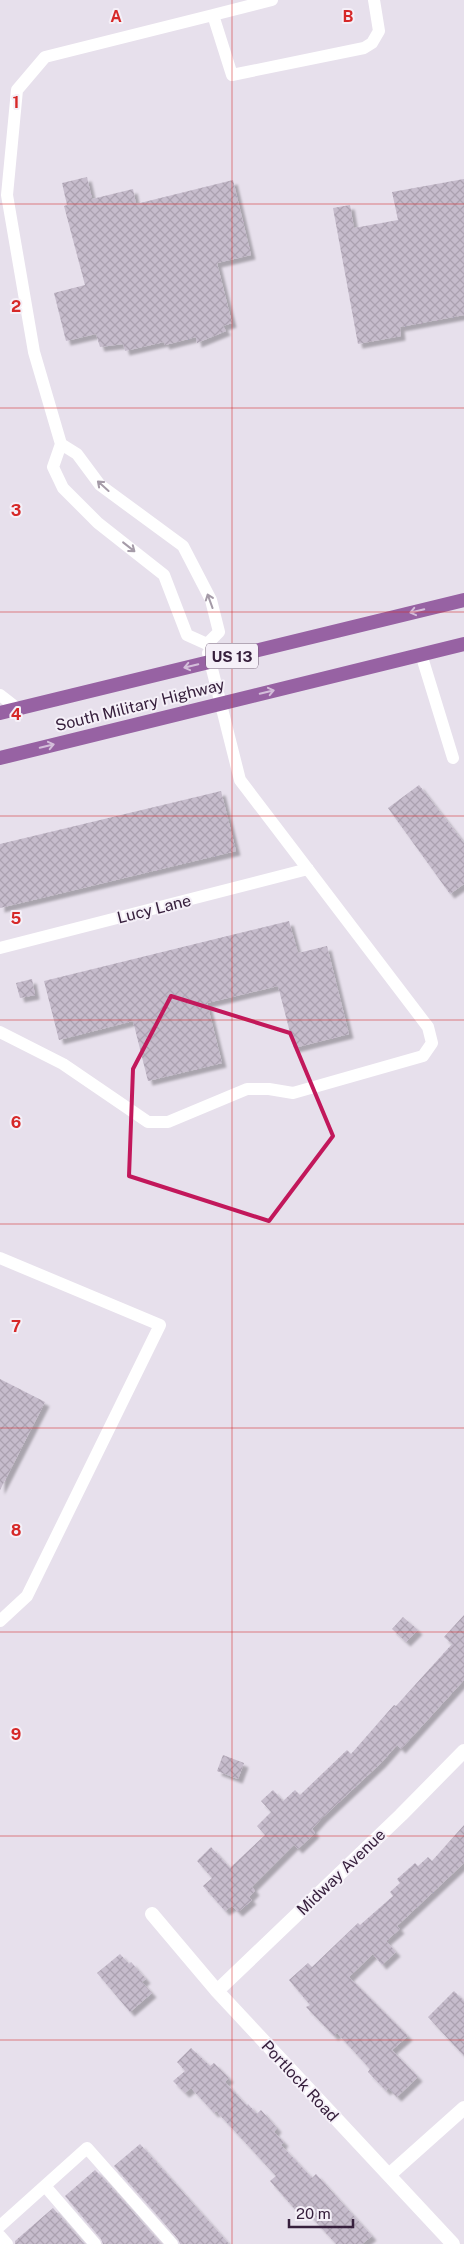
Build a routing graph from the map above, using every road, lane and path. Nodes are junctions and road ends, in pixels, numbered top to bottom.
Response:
1 (272, 0) edge
2 (374, 0) edge
3 (213, 16) junction
4 (60, 444) junction
5 (464, 600) edge
6 (207, 644) junction
7 (464, 644) edge
8 (421, 654) junction
9 (210, 661) junction
10 (0, 695) edge
11 (220, 703) junction
12 (18, 709) junction
13 (0, 713) edge
14 (0, 758) edge
15 (453, 758) dead end
16 (308, 869) junction
17 (0, 948) edge
18 (0, 1032) edge
19 (0, 1258) edge
20 (0, 1620) edge
21 (464, 1751) edge
22 (152, 1914) dead end
23 (217, 1992) junction
24 (464, 2108) edge
25 (389, 2175) junction
26 (45, 2186) junction
27 (0, 2226) edge
28 (0, 2236) edge
29 (7, 2244) edge
30 (95, 2244) edge
31 (172, 2244) edge
32 (453, 2244) edge

1 - 3 lane
2 - 3 lane
3 - 4 lane
4 -> 6 lane
6 -> 4 lane
5 -> 9 main road, South Military Highway / US 13
6 - 9 lane
7 - 8 main road, South Military Highway
11 -> 8 main road, South Military Highway
8 - 15 lane
9 - 11 lane
9 -> 12 main road, South Military Highway / US 13
10 - 12 lane
14 -> 11 main road, South Military Highway
11 - 16 lane
12 - 13 main road, South Military Highway / US 13
16 - 17 lane, Lucy Lane
16 - 18 lane
19 - 20 lane
21 - 23 street, Midway Avenue
22 - 23 street, Portlock Road
23 - 25 street, Portlock Road
24 - 25 street
25 - 32 street, Portlock Road
26 - 27 lane
26 - 30 lane
26 - 31 lane
28 - 29 lane

